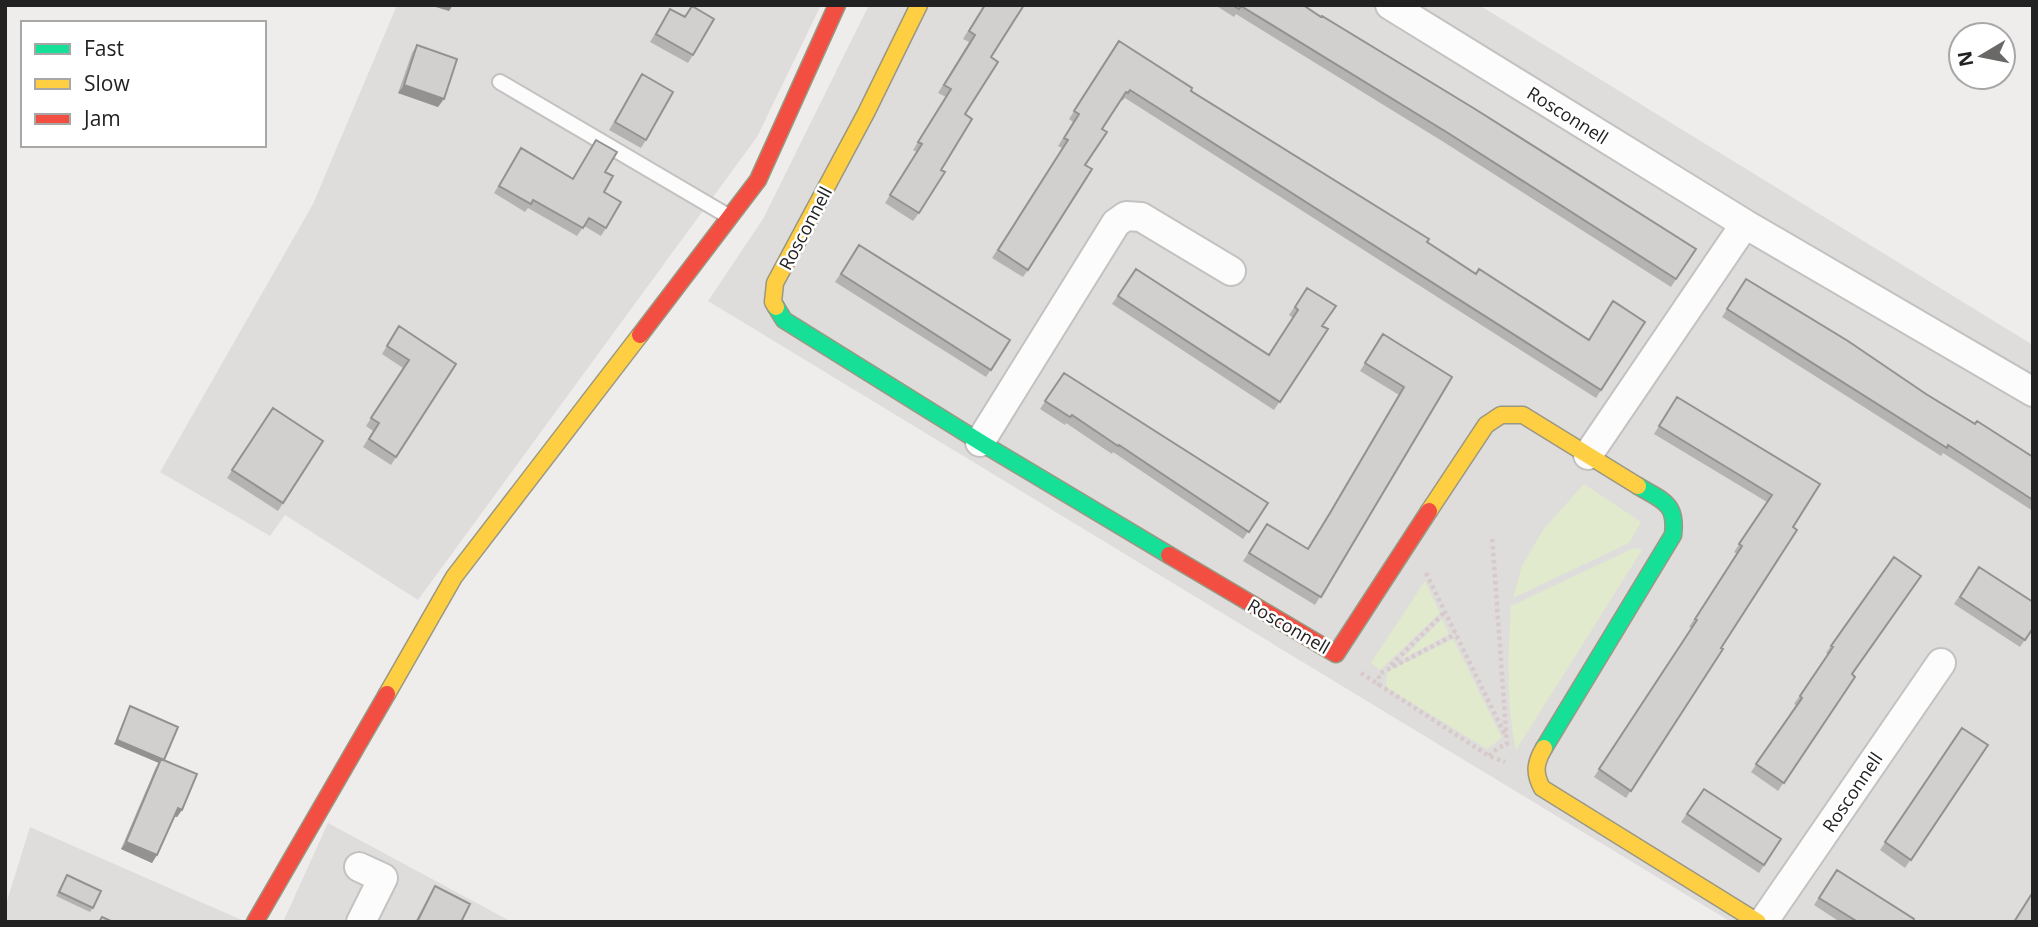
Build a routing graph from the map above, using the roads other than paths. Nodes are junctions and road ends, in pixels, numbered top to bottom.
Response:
1 (837, 5) edge
2 (919, 5) edge
3 (1390, 5) edge
4 (500, 82) dead end
5 (730, 217) junction
6 (1745, 224) junction
7 (1231, 271) dead end
8 (2033, 391) edge
9 (980, 442) junction
10 (1588, 455) junction
11 (1941, 663) dead end
12 (359, 867) dead end
13 (255, 922) edge
14 (360, 922) edge
15 (1758, 922) edge
16 (1763, 922) edge

1 - 5 street
2 - 9 street, Rosconnell
3 - 6 street, Rosconnell
4 - 5 lane
5 - 13 street
6 - 8 street, Rosconnell
6 - 10 street
7 - 9 street
9 - 10 street, Rosconnell
10 - 15 street, Rosconnell
11 - 16 street, Rosconnell
12 - 14 street

